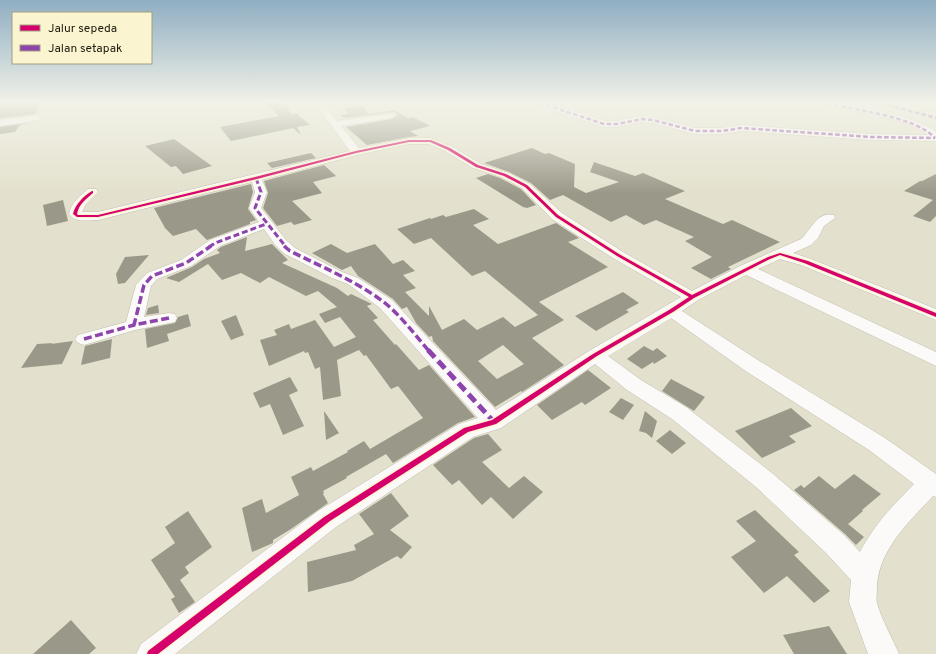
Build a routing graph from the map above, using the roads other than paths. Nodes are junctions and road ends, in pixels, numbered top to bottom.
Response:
1 (341, 134) edge
2 (821, 134) edge
3 (936, 138) edge
4 (356, 152) junction
5 (256, 178) junction
6 (92, 192) dead end
7 (829, 218) dead end
8 (266, 224) junction
9 (780, 254) junction
10 (745, 270) junction
11 (692, 297) junction
12 (671, 311) junction
13 (936, 315) edge
14 (169, 318) dead end
15 (134, 325) junction
16 (84, 340) dead end
17 (595, 355) junction
18 (936, 360) edge
19 (494, 422) junction
20 (933, 485) edge
21 (864, 575) junction
22 (151, 654) edge
23 (884, 654) edge

1 - 4 street
2 - 3 street
4 - 5 street
4 - 11 street
5 - 6 street
5 - 8 street
7 - 9 street
8 - 15 street
8 - 19 street
9 - 10 street
9 - 13 street
10 - 11 street
10 - 18 street
11 - 12 street
12 - 17 street
12 - 20 street
14 - 15 street
15 - 16 street
17 - 19 street
17 - 21 street
19 - 22 street
20 - 21 street
21 - 23 street

